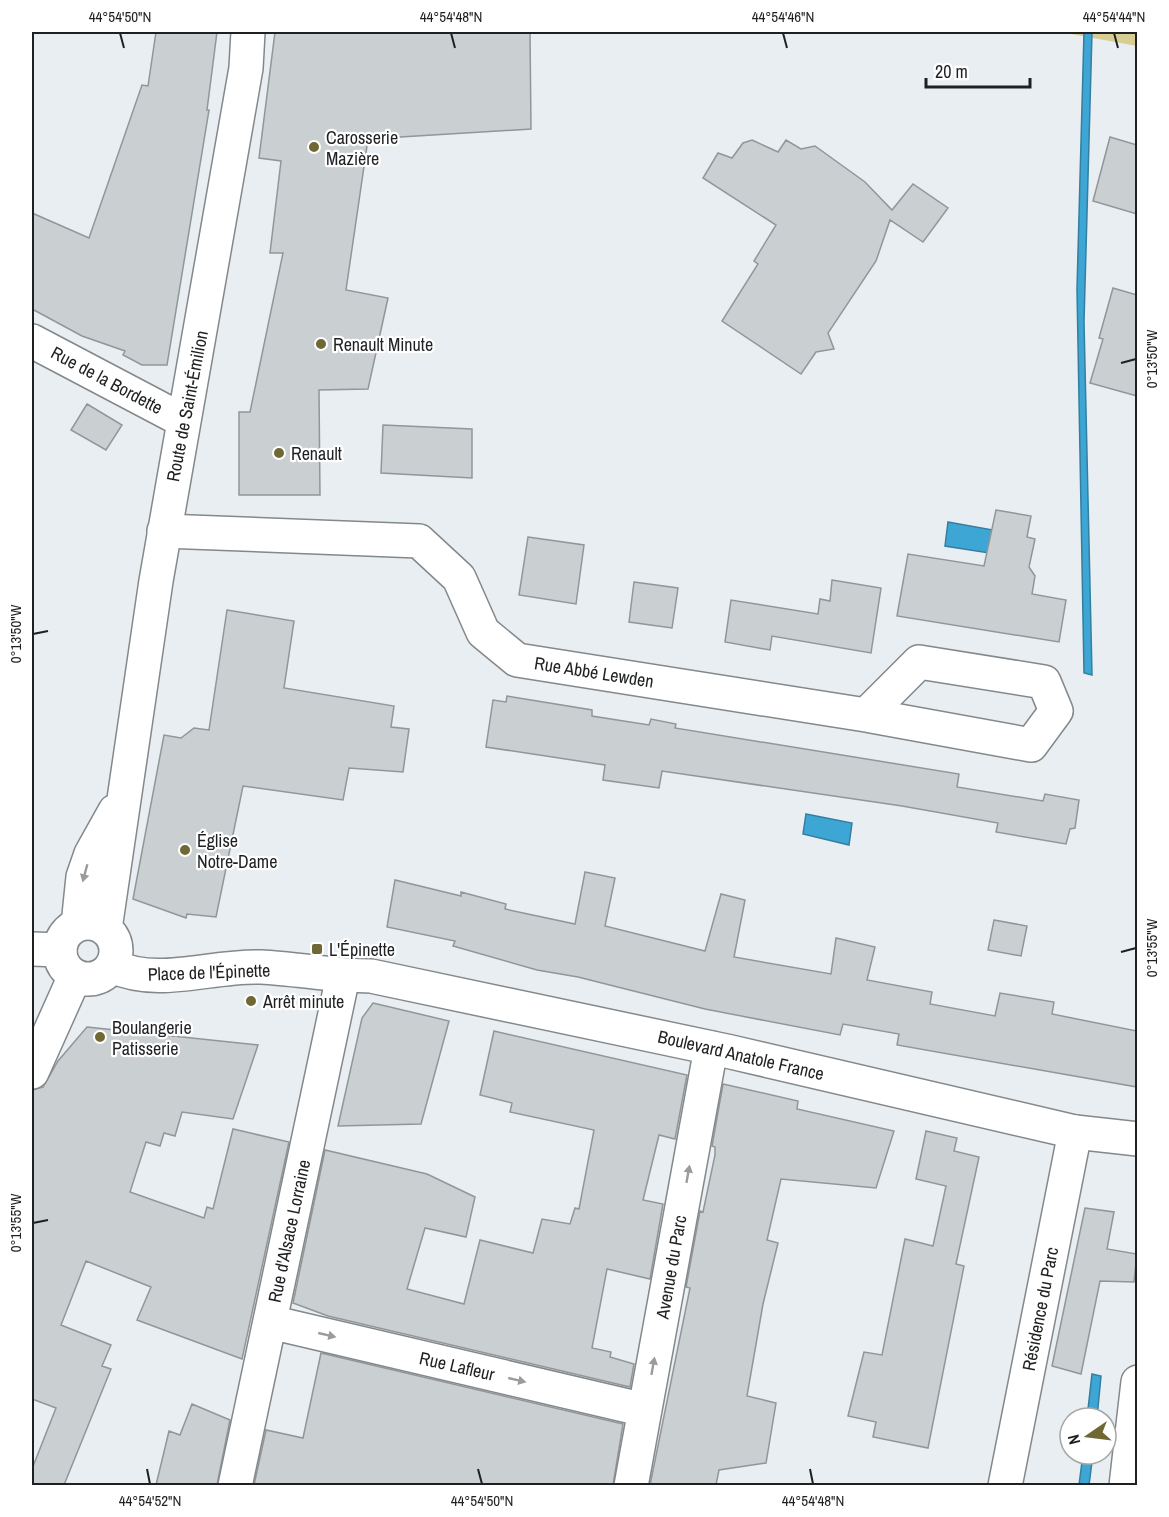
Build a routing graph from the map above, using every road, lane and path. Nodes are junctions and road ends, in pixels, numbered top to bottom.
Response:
1 (248, 32) edge
2 (32, 341) edge
3 (182, 420) junction
4 (164, 531) junction
5 (866, 715) junction
6 (70, 946) edge
7 (343, 976) junction
8 (711, 1048) junction
9 (32, 1072) edge
10 (1075, 1132) junction
11 (1137, 1139) edge
12 (270, 1322) junction
13 (1137, 1382) edge
14 (645, 1410) junction
15 (235, 1485) edge
16 (630, 1485) edge
17 (1005, 1485) edge
18 (1126, 1485) edge

1 - 3 street, Route de Saint-Émilion
2 - 3 street, Rue de la Bordette
3 - 4 street, Route de Saint-Émilion
4 - 5 street, Rue Abbé Lewden
4 - 6 street, Route de Saint-Émilion
5 - 5 street, Rue Abbé Lewden
6 - 7 street, Place de l'Épinette
6 - 9 street, Route de Saint-Émilion
7 - 8 street, Boulevard Anatole France
7 - 12 street, Rue d'Alsace Lorraine
8 - 10 street, Boulevard Anatole France
14 -> 8 street, Avenue du Parc
10 - 11 street, Boulevard Anatole France
10 - 17 street, Résidence du Parc
12 -> 14 street, Rue Lafleur
12 - 15 street, Rue d'Alsace Lorraine
13 - 18 street
14 - 16 street, Avenue du Parc

